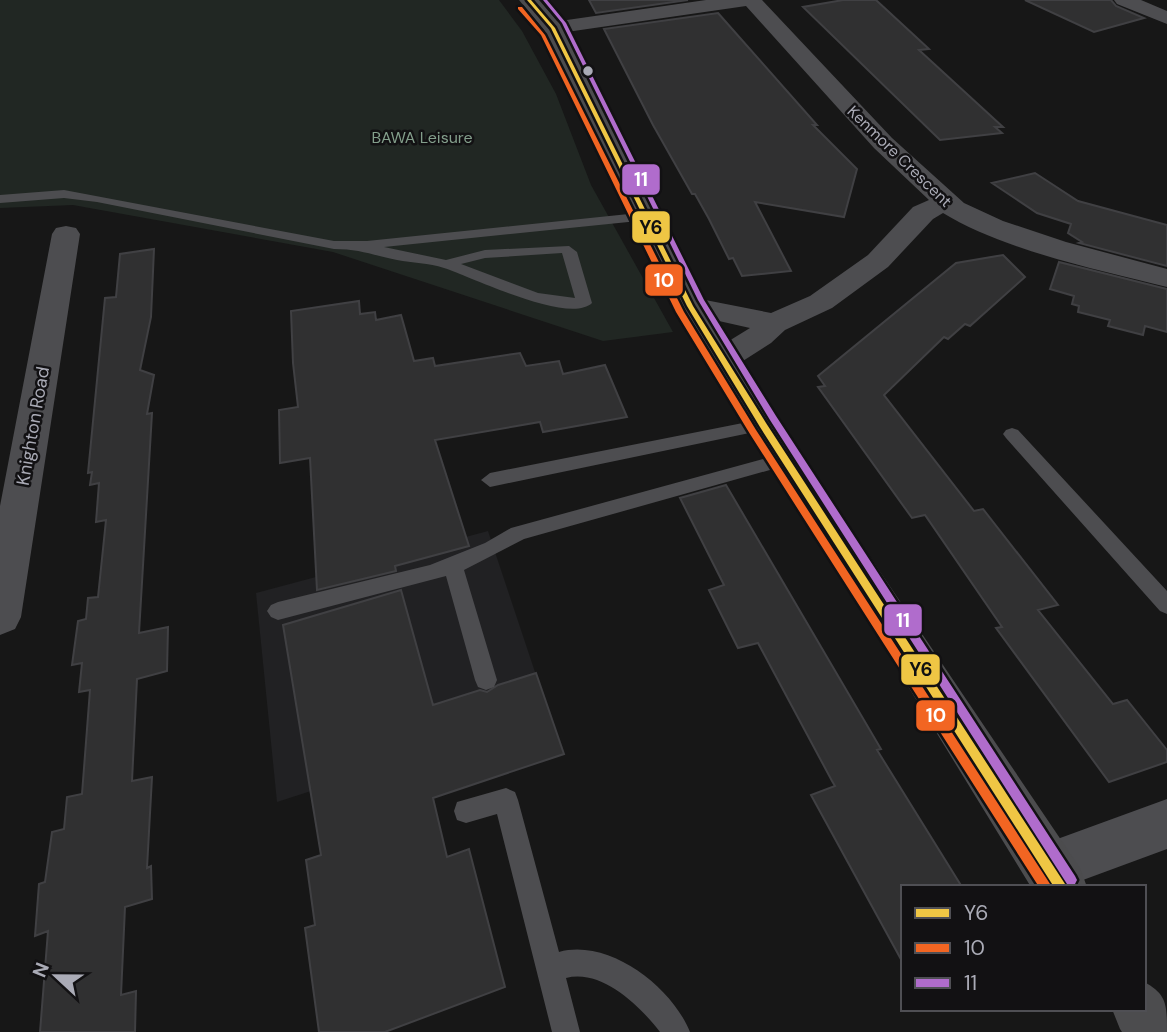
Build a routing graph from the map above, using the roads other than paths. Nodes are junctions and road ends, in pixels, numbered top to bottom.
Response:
1 (529, 0) edge
2 (746, 0) edge
3 (751, 0) edge
4 (1124, 0) edge
5 (1167, 18) edge
6 (553, 28) junction
7 (0, 199) edge
8 (945, 202) junction
9 (648, 216) junction
10 (66, 234) dead end
11 (367, 245) junction
12 (446, 264) junction
13 (1167, 278) edge
14 (690, 306) junction
15 (774, 323) junction
16 (723, 359) junction
17 (763, 425) junction
18 (1012, 434) dead end
19 (785, 459) junction
20 (489, 480) dead end
21 (453, 566) junction
22 (1167, 605) edge
23 (278, 611) dead end
24 (0, 617) edge
25 (486, 680) dead end
26 (466, 811) dead end
27 (1167, 824) edge
28 (1055, 877) edge
29 (550, 968) junction
30 (1141, 1011) edge
31 (566, 1032) edge
32 (676, 1032) edge
33 (1154, 1032) edge

1 - 6 main road
2 - 6 street
3 - 8 street, Kenmore Crescent
4 - 5 street
6 - 9 main road
7 - 11 lane
8 - 13 street, Kenmore Crescent
8 - 15 street
9 - 11 lane
9 - 14 main road
10 - 24 street, Knighton Road
11 - 12 lane
12 - 12 lane
14 - 15 street
14 - 16 main road
15 - 16 street
16 - 17 main road
17 - 19 main road
17 - 20 lane
18 - 22 lane
19 - 21 lane
19 - 28 main road
21 - 23 lane
21 - 25 lane
26 - 29 lane
27 - 28 street
29 - 31 lane
29 - 32 lane
30 - 33 main road

